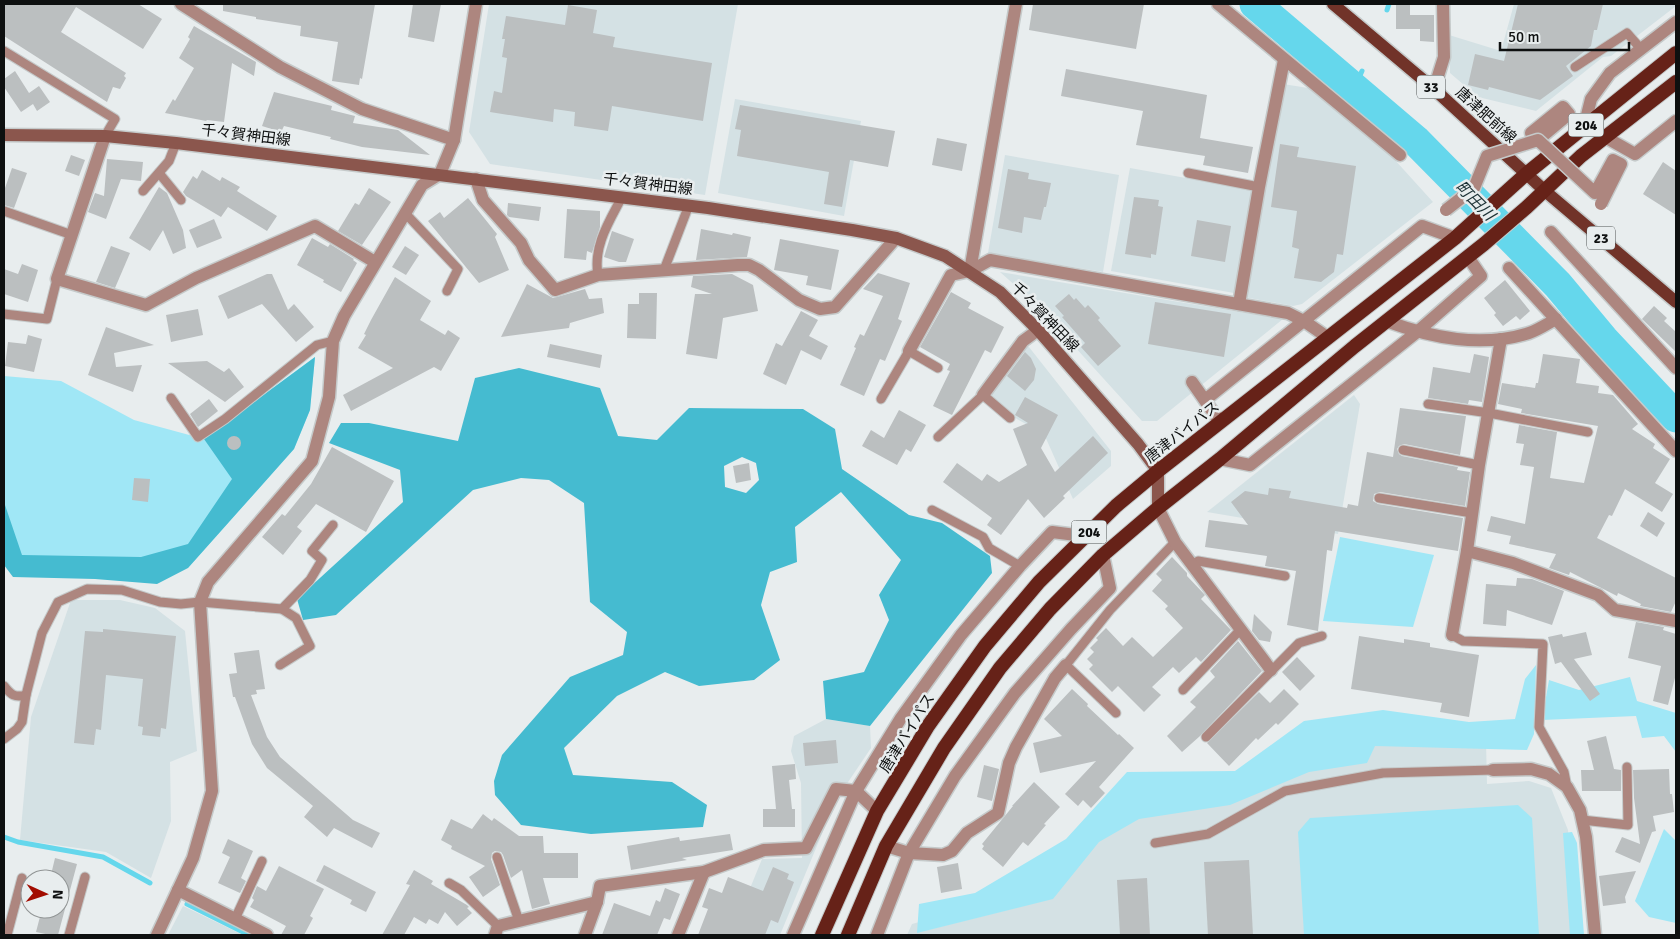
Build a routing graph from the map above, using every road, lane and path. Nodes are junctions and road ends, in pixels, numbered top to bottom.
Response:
1 (181, 4) edge
2 (476, 4) edge
3 (1016, 4) edge
4 (1218, 4) edge
5 (1333, 4) edge
6 (1443, 4) edge
7 (195, 8) edge
8 (1676, 22) edge
9 (1641, 50) junction
10 (4, 51) edge
11 (1676, 53) edge
12 (1284, 60) junction
13 (1576, 67) dead end
14 (1676, 82) edge
15 (1434, 89) junction
16 (1676, 121) edge
17 (1584, 126) junction
18 (4, 135) edge
19 (105, 136) junction
20 (1606, 137) junction
21 (454, 140) junction
22 (176, 143) junction
23 (1400, 155) dead end
24 (158, 173) junction
25 (1188, 173) dead end
26 (440, 174) junction
27 (1526, 174) junction
28 (476, 179) junction
29 (1259, 187) junction
30 (143, 191) dead end
31 (1544, 191) junction
32 (622, 197) junction
33 (181, 200) dead end
34 (1600, 204) dead end
35 (690, 205) junction
36 (1446, 210) dead end
37 (4, 211) edge
38 (405, 212) junction
39 (1551, 232) dead end
40 (72, 235) junction
41 (896, 238) junction
42 (1455, 238) junction
43 (1468, 257) junction
44 (375, 262) junction
45 (1509, 268) dead end
46 (664, 270) junction
47 (970, 271) junction
48 (598, 276) junction
49 (57, 279) junction
50 (447, 291) dead end
51 (1676, 302) edge
52 (1239, 304) junction
53 (4, 314) edge
54 (1556, 319) junction
55 (1304, 321) junction
56 (1386, 321) junction
57 (1038, 330) junction
58 (1417, 332) junction
59 (1327, 337) junction
60 (1501, 339) junction
61 (333, 341) junction
62 (909, 351) junction
63 (938, 368) dead end
64 (1676, 368) edge
65 (1192, 382) dead end
66 (983, 395) junction
67 (171, 398) dead end
68 (881, 399) dead end
69 (1205, 400) junction
70 (1428, 404) dead end
71 (1489, 413) junction
72 (1010, 418) dead end
73 (1220, 422) junction
74 (1588, 432) dead end
75 (938, 437) dead end
76 (1403, 450) dead end
77 (1676, 451) edge
78 (1220, 459) junction
79 (1479, 465) junction
80 (1158, 471) junction
81 (1379, 498) dead end
82 (1158, 508) junction
83 (932, 510) dead end
84 (1472, 514) junction
85 (333, 525) dead end
86 (1084, 536) junction
87 (1176, 542) junction
88 (1467, 551) junction
89 (1103, 555) junction
90 (1192, 564) junction
91 (1020, 566) junction
92 (1285, 576) dead end
93 (200, 602) junction
94 (282, 609) junction
95 (1676, 621) edge
96 (1241, 629) junction
97 (1452, 635) joint
98 (1322, 636) dead end
99 (280, 665) dead end
100 (1066, 665) junction
101 (1271, 670) junction
102 (4, 686) edge
103 (1183, 690) dead end
104 (26, 695) junction
105 (1116, 713) dead end
106 (1206, 737) dead end
107 (4, 739) edge
108 (1627, 767) dead end
109 (1493, 770) joint
110 (1566, 787) junction
111 (856, 791) junction
112 (877, 811) junction
113 (1582, 820) junction
114 (1155, 843) dead end
115 (886, 846) junction
116 (909, 853) junction
117 (497, 857) dead end
118 (262, 861) dead end
119 (704, 872) junction
120 (85, 877) dead end
121 (449, 883) dead end
122 (20, 886) edge
123 (178, 890) junction
124 (597, 902) junction
125 (235, 919) junction
126 (519, 921) junction
127 (496, 931) edge
128 (7, 935) edge
129 (69, 935) edge
130 (157, 935) edge
131 (267, 935) edge
132 (585, 935) edge
133 (678, 935) edge
134 (792, 935) edge
135 (822, 935) edge
136 (848, 935) edge
137 (877, 935) edge
138 (1595, 935) edge

1 - 7 street
2 - 21 street
3 - 47 street
4 - 12 street
5 - 15 main road, 唐津肥前線 / 33
6 - 15 street
7 - 21 street
8 - 9 street
9 - 13 lane
9 - 17 street
10 - 19 lane
11 - 17 highway, 唐津バイパス / 204
12 - 23 street
12 - 29 street
14 - 20 highway, 204
15 - 27 main road, 唐津肥前線 / 33
16 - 20 street
17 - 27 highway, 唐津バイパス / 204
18 - 19 main road, 千々賀神田線
19 - 22 main road, 千々賀神田線
19 - 40 street
20 - 31 highway, 204
21 - 26 street
22 - 24 lane
22 - 26 main road, 千々賀神田線
24 - 30 lane
24 - 33 lane
25 - 29 lane
26 - 28 main road, 千々賀神田線
26 - 38 street
27 - 31 main road, 23
27 - 42 highway, 唐津バイパス / 204
28 - 32 main road, 千々賀神田線
28 - 48 street
29 - 52 street
31 - 43 highway, 204
31 - 51 main road, 23
32 - 35 main road, 千々賀神田線
32 - 48 lane
34 - 36 street, bridge
35 - 41 main road, 千々賀神田線
35 - 46 lane
37 - 40 lane
38 - 44 street
38 - 50 lane
39 - 64 street
40 - 49 street
41 - 46 street
41 - 47 main road, 千々賀神田線
42 - 55 street
42 - 59 highway, 唐津バイパス / 204
43 - 56 highway, 204
43 - 58 street
44 - 49 street
44 - 61 street
45 - 54 street
46 - 48 street
47 - 52 street
47 - 57 main road, 千々賀神田線
47 - 62 street
49 - 53 lane
52 - 55 street
54 - 60 street
54 - 77 street
55 - 59 street
55 - 69 street
56 - 58 street
56 - 78 highway, 204
57 - 66 street
57 - 80 main road, 千々賀神田線
58 - 60 street
58 - 78 street
59 - 73 highway, 唐津バイパス / 204
60 - 71 street
61 - 67 lane
61 - 93 street
62 - 63 lane
62 - 68 lane
65 - 69 street
66 - 72 lane
66 - 75 lane
69 - 73 street
70 - 71 lane
71 - 74 lane
71 - 79 street
73 - 80 highway, 唐津バイパス / 204
76 - 79 lane
78 - 82 highway, 204
79 - 84 street
80 - 82 main road
80 - 86 highway, 唐津バイパス / 204
81 - 84 lane
82 - 87 street
82 - 89 highway, 204
83 - 91 lane
84 - 88 street
85 - 94 lane
86 - 91 street
86 - 112 highway, 唐津バイパス / 204
87 - 90 street
87 - 100 lane
88 - 95 street
88 - 97 street
89 - 115 highway, 204
89 - 116 street
90 - 92 lane
90 - 96 street
91 - 111 street
93 - 94 lane
93 - 104 lane
93 - 123 street
94 - 99 lane
96 - 101 street
96 - 103 lane
97 - 110 lane
98 - 101 lane
100 - 105 lane
100 - 116 street
101 - 106 lane
102 - 104 lane
104 - 107 lane
108 - 113 lane
109 - 110 street
109 - 114 lane
110 - 113 street
111 - 112 street
111 - 119 street
111 - 134 street
112 - 135 highway, 唐津バイパス / 204
113 - 138 street
115 - 116 street
115 - 136 highway, 204
116 - 137 street
117 - 126 lane
118 - 125 lane
119 - 124 street
119 - 133 street
120 - 129 lane
121 - 127 lane
122 - 128 lane
123 - 125 street
123 - 130 street
124 - 126 street
124 - 132 street
125 - 131 street
126 - 127 street

